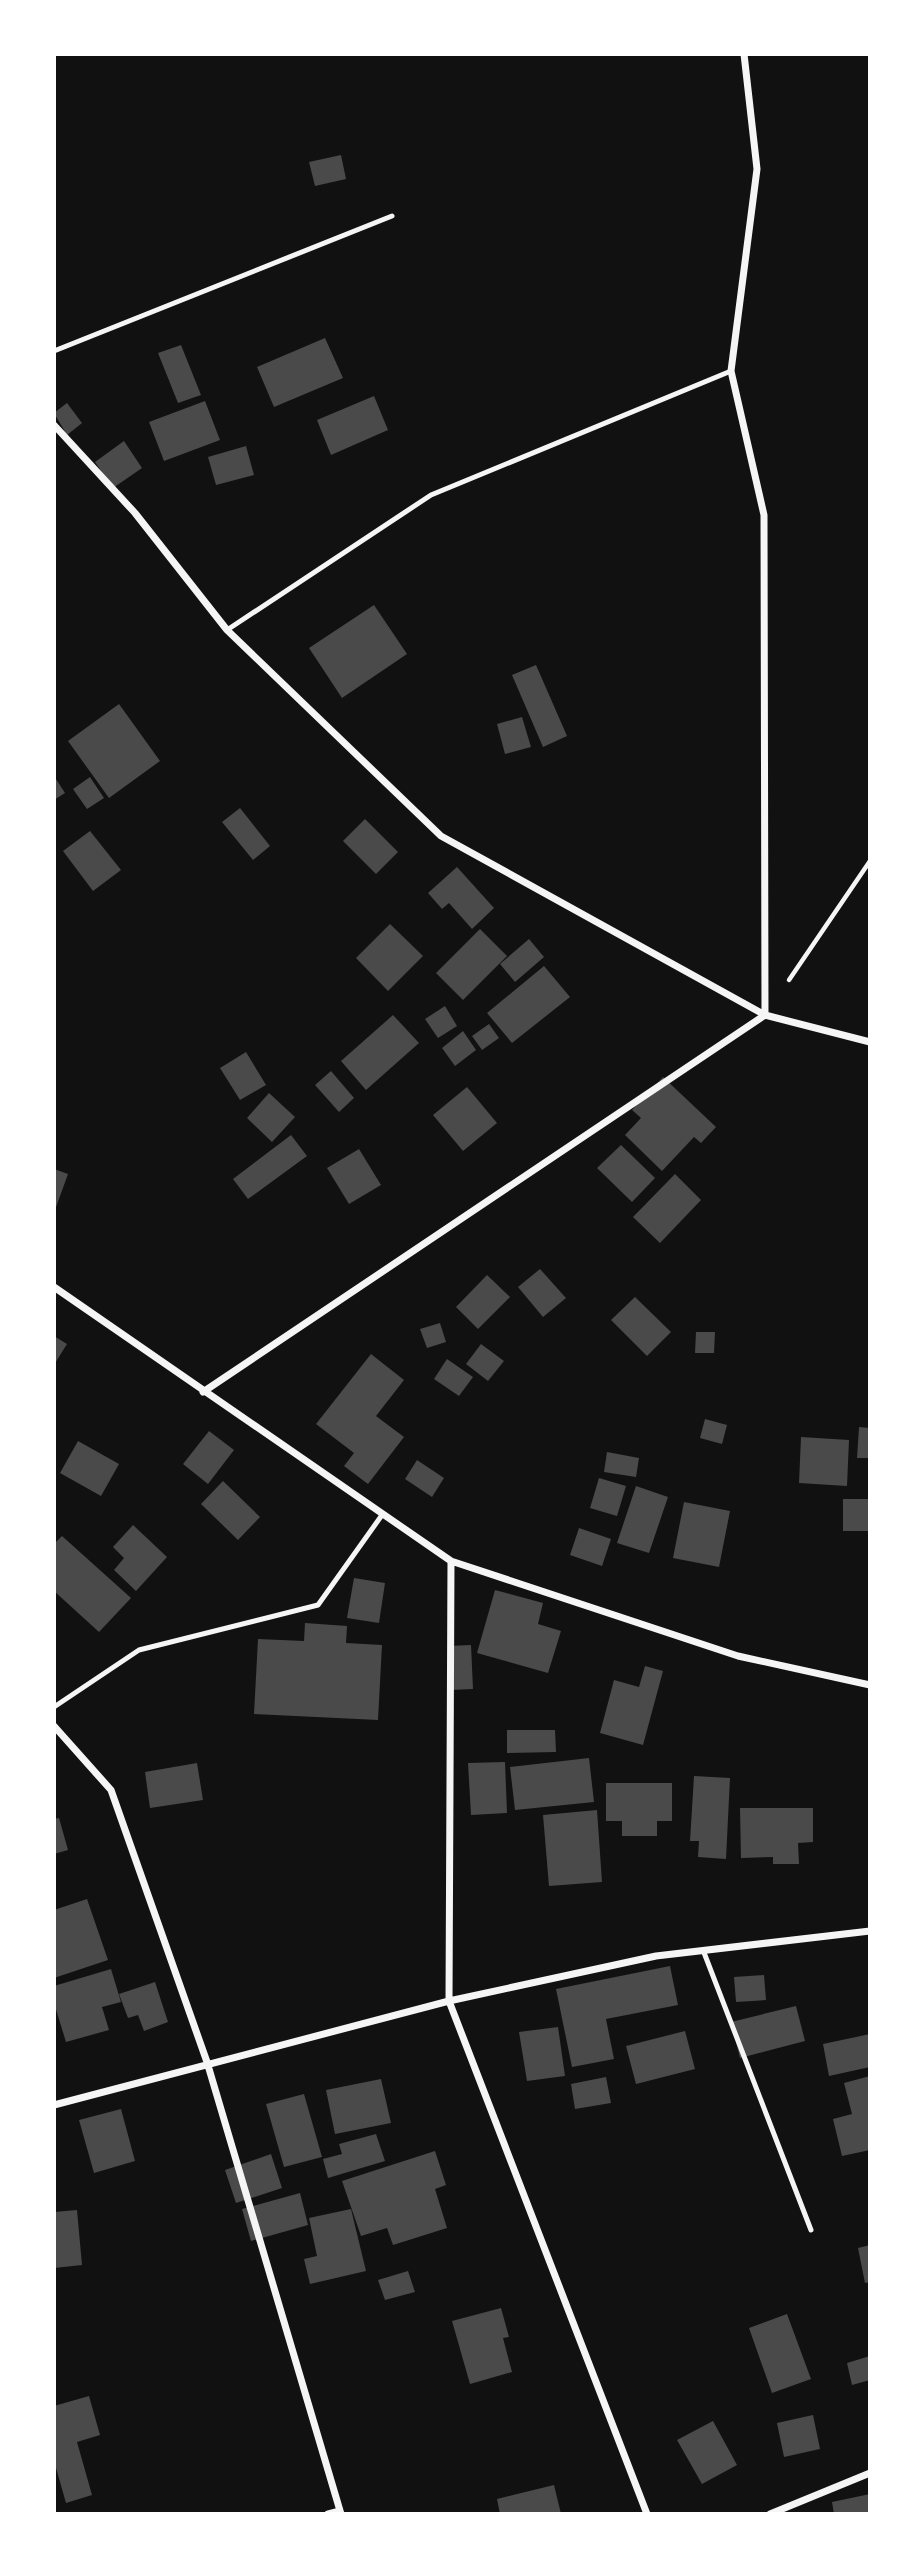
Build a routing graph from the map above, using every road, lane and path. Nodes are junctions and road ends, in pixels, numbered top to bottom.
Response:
1 (744, 54) edge
2 (392, 216) dead end
3 (54, 351) edge
4 (732, 371) junction
5 (54, 425) edge
6 (227, 630) junction
7 (870, 861) edge
8 (765, 1015) junction
9 (870, 1042) edge
10 (54, 1287) edge
11 (203, 1392) junction
12 (382, 1515) junction
13 (451, 1561) junction
14 (870, 1685) edge
15 (54, 1707) edge
16 (54, 1726) edge
17 (870, 1931) edge
18 (703, 1951) junction
19 (449, 2001) junction
20 (207, 2062) junction
21 (54, 2105) edge
22 (811, 2230) dead end
23 (870, 2473) edge
24 (340, 2512) edge
25 (328, 2514) edge
26 (648, 2514) edge
27 (770, 2514) edge

1 - 4 street
2 - 3 lane
4 - 6 lane
4 - 8 street
5 - 6 street
6 - 8 street
7 - 8 path
8 - 9 street
8 - 11 street
10 - 11 street
11 - 12 street
12 - 13 street
12 - 15 lane
13 - 14 street
13 - 19 street
16 - 20 street
17 - 18 street
18 - 19 street
18 - 22 lane
19 - 20 street
19 - 26 street
20 - 21 street
20 - 24 street
23 - 27 street
24 - 25 street

